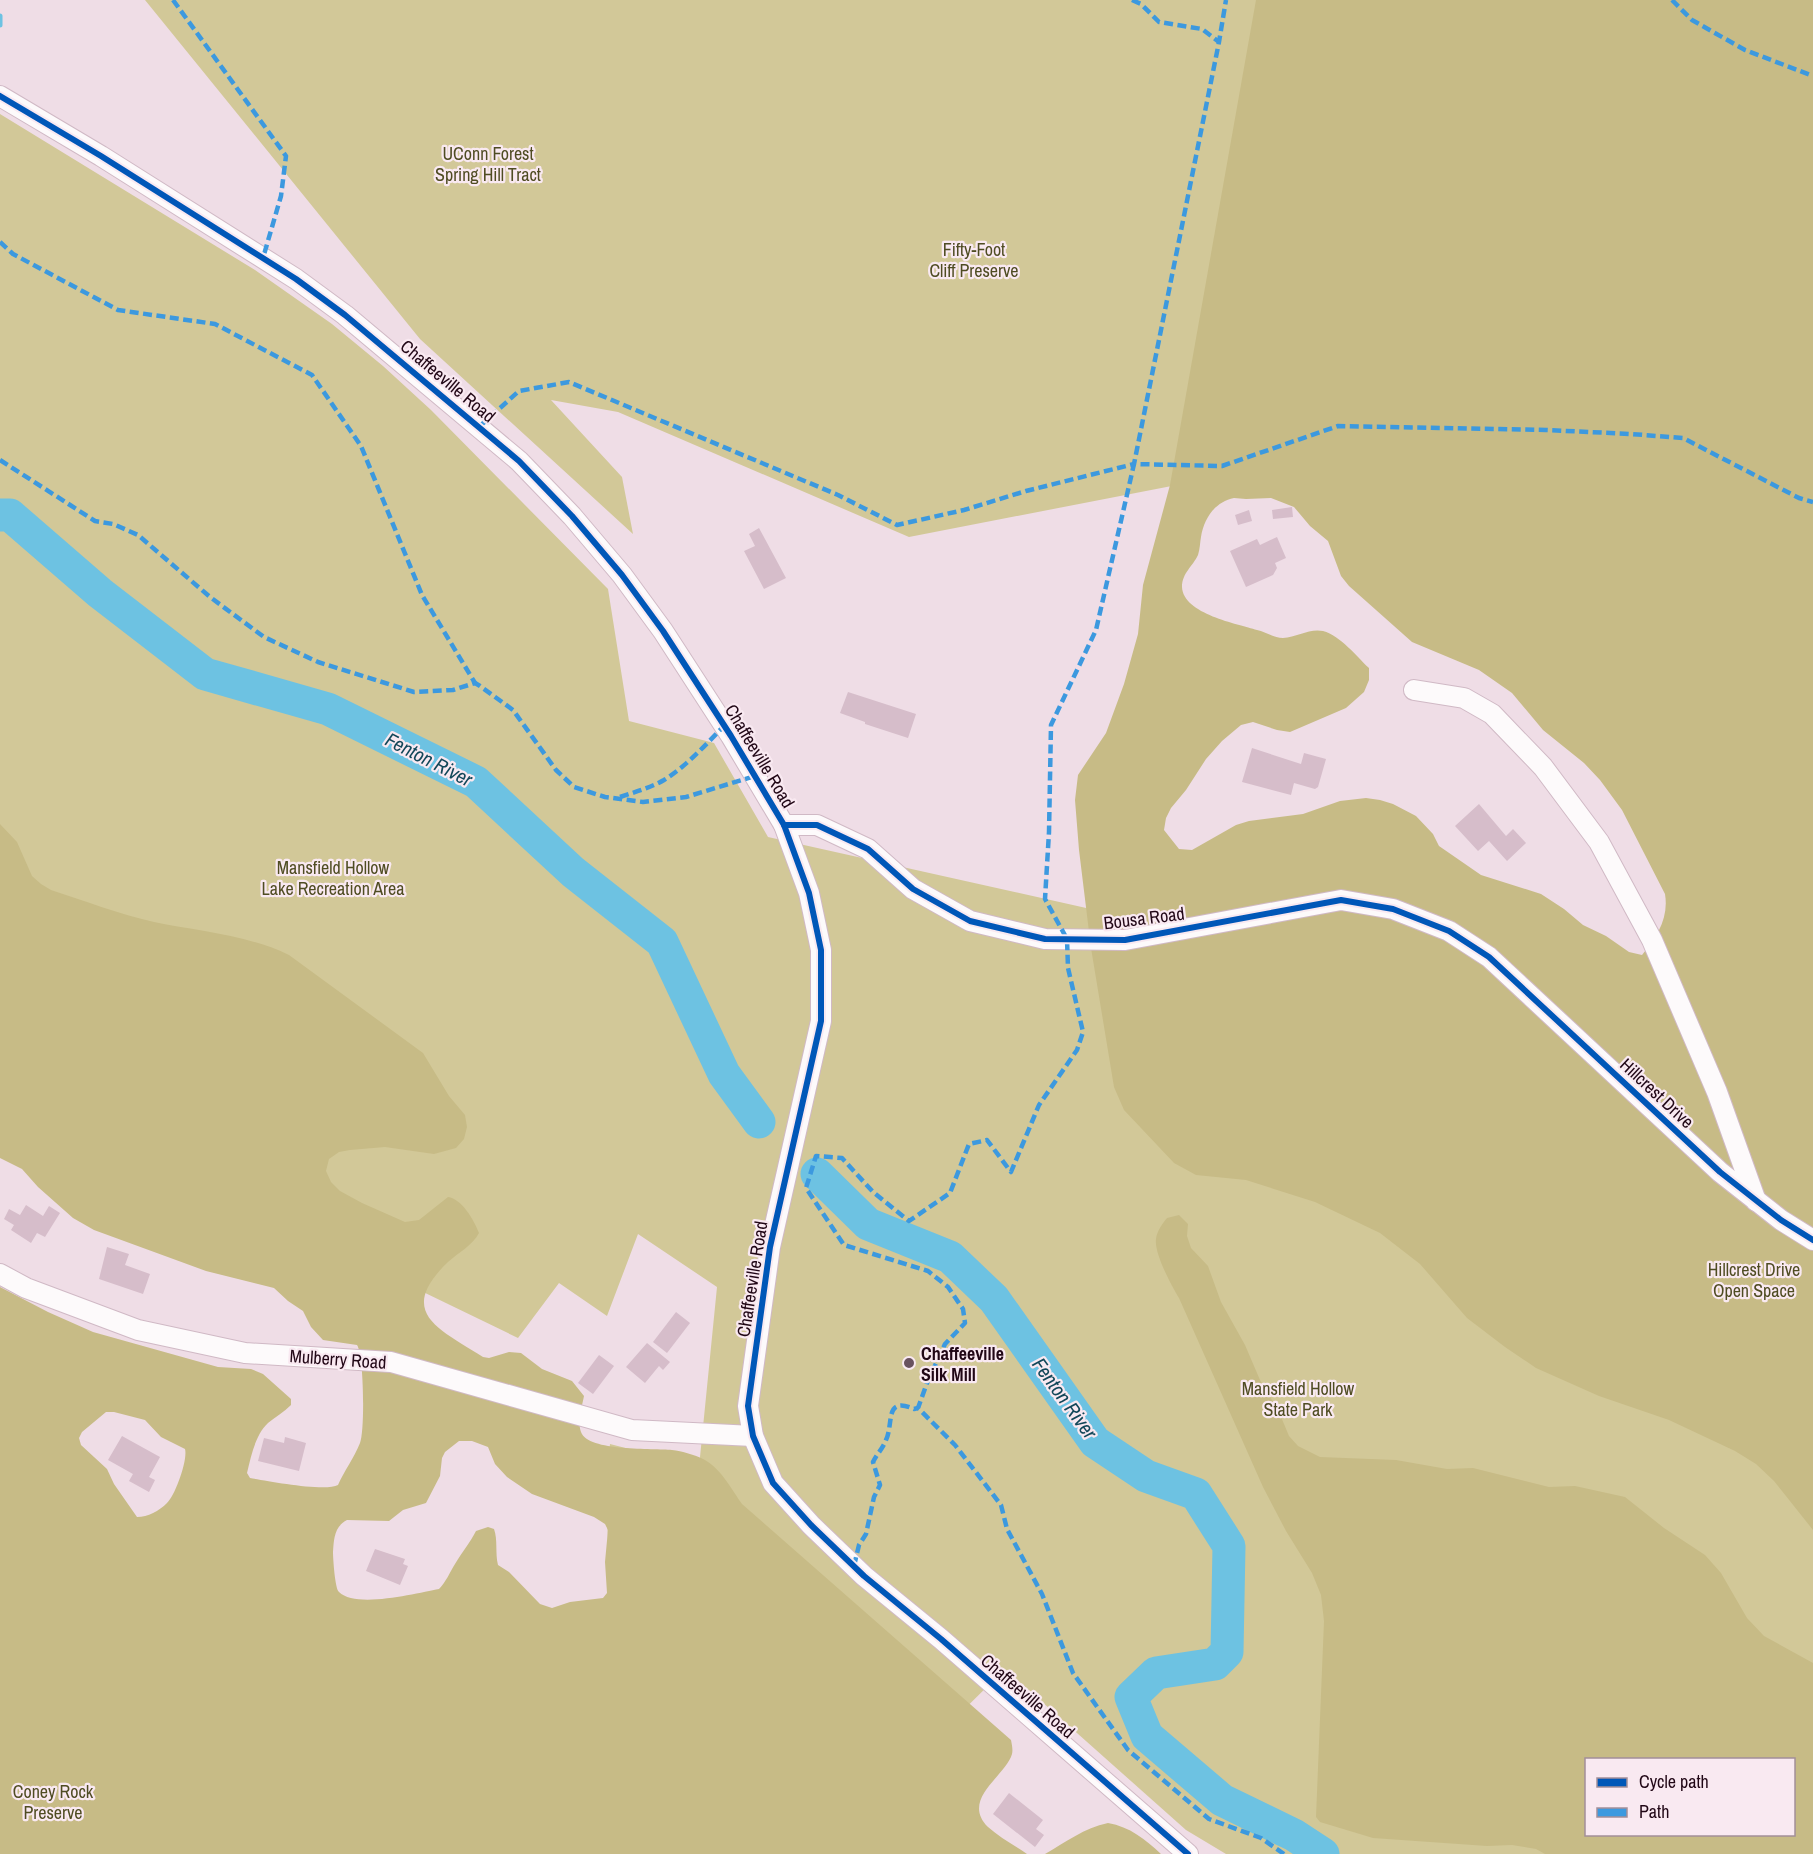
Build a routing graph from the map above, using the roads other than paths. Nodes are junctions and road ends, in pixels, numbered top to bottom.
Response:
1 (0, 96) edge
2 (1414, 690) dead end
3 (784, 825) junction
4 (1489, 957) joint
5 (1756, 1201) junction
6 (1813, 1240) edge
7 (0, 1274) edge
8 (753, 1436) junction
9 (1188, 1854) edge

1 - 3 street, Chaffeeville Road
2 - 5 street, Hillcrest Drive
3 - 4 street, Bousa Road
3 - 8 street, Chaffeeville Road
4 - 5 street, Hillcrest Drive
5 - 6 street, Hillcrest Drive
7 - 8 street, Mulberry Road
8 - 9 street, Chaffeeville Road

